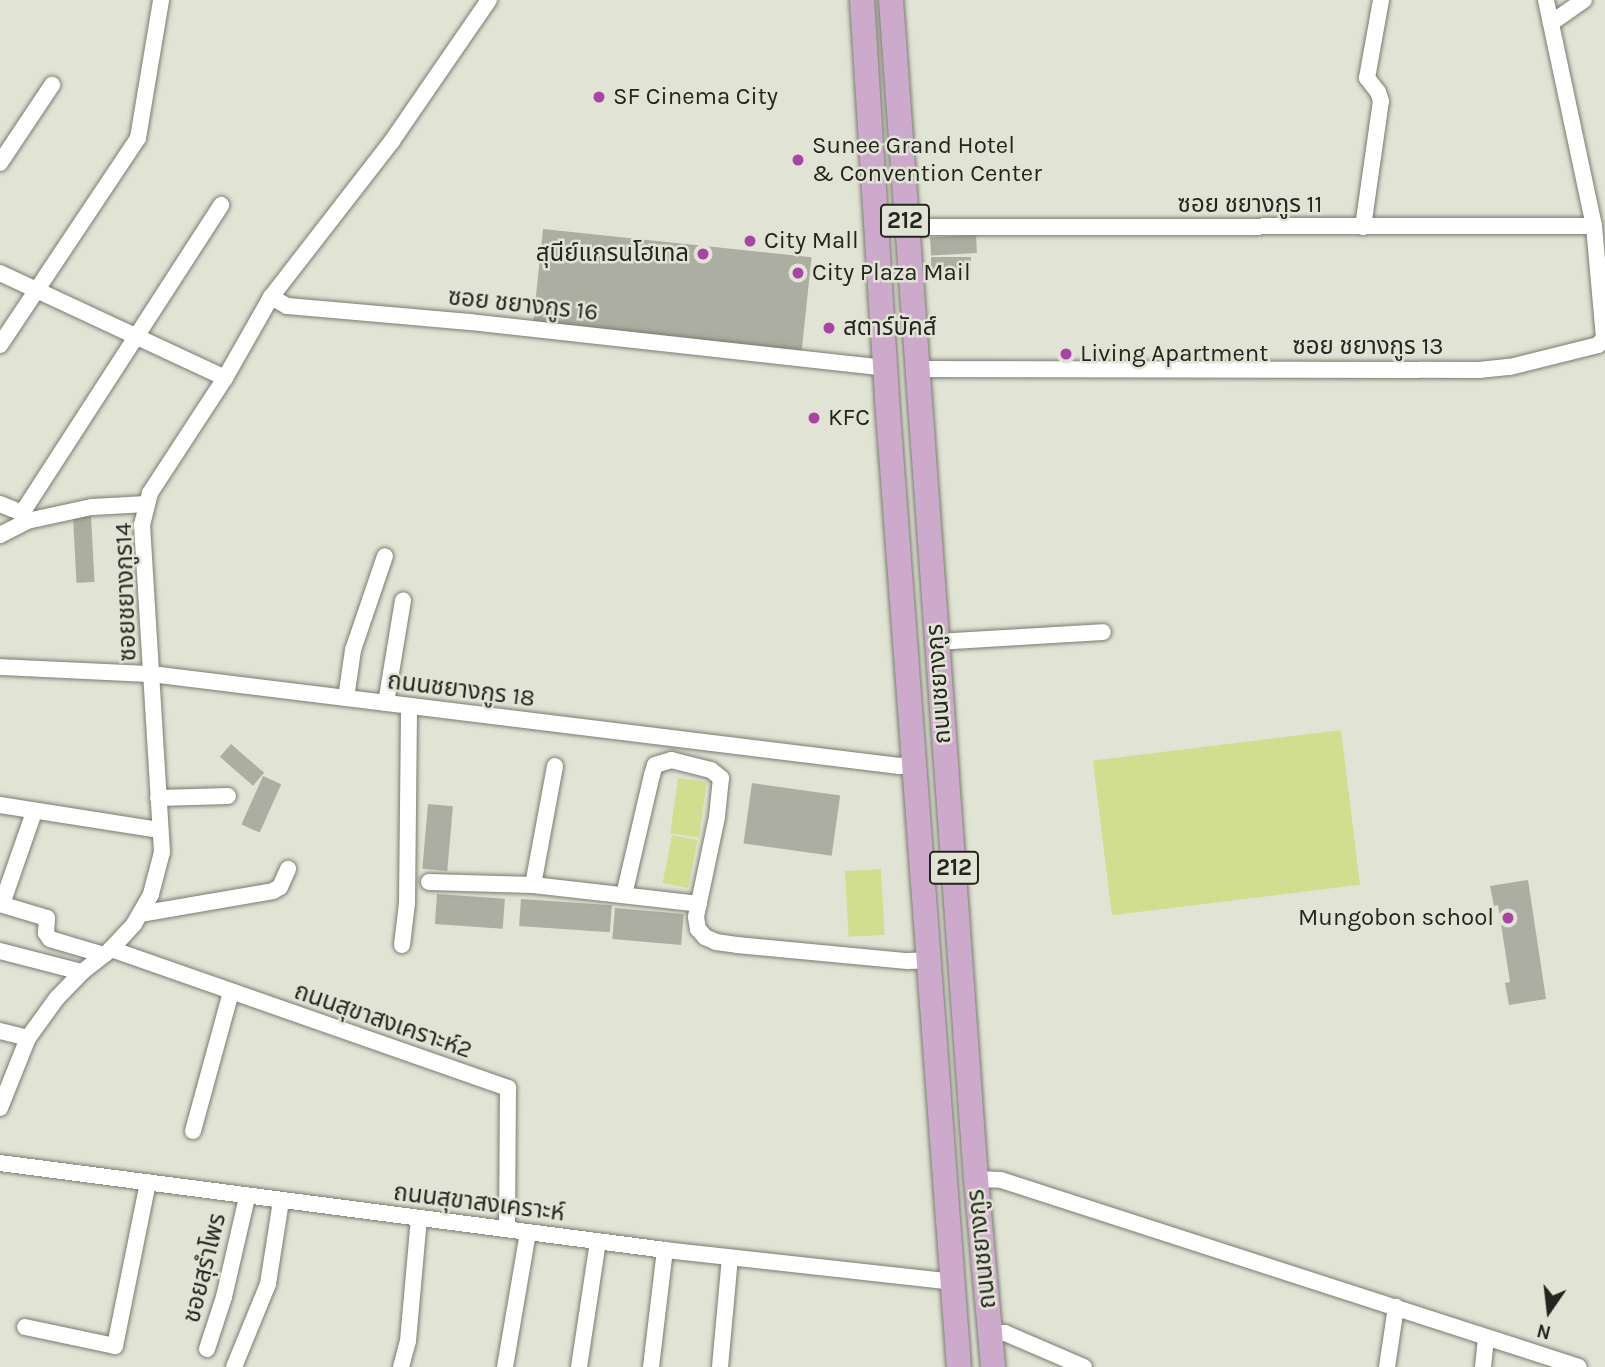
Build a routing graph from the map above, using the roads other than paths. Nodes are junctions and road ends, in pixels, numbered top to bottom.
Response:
1 (161, 0) edge
2 (489, 0) edge
3 (862, 0) edge
4 (891, 0) edge
5 (1381, 0) edge
6 (1546, 0) edge
7 (1584, 0) edge
8 (1551, 23) junction
9 (52, 85) dead end
10 (0, 162) edge
11 (221, 205) dead end
12 (1594, 226) junction
13 (906, 227) junction
14 (1363, 228) junction
15 (0, 273) edge
16 (36, 290) junction
17 (271, 297) junction
18 (137, 335) junction
19 (1604, 338) edge
20 (0, 345) edge
21 (886, 368) junction
22 (917, 369) junction
23 (225, 378) junction
24 (0, 504) edge
25 (147, 504) junction
26 (0, 535) edge
27 (385, 556) dead end
28 (403, 600) dead end
29 (1102, 632) dead end
30 (936, 642) junction
31 (0, 667) edge
32 (151, 674) junction
33 (346, 698) junction
34 (386, 703) junction
35 (409, 706) junction
36 (916, 764) junction
37 (555, 766) dead end
38 (228, 796) dead end
39 (158, 798) junction
40 (0, 805) edge
41 (34, 812) junction
42 (160, 830) junction
43 (288, 869) dead end
44 (429, 882) dead end
45 (533, 885) junction
46 (624, 895) junction
47 (1, 904) edge
48 (699, 904) junction
49 (140, 914) junction
50 (401, 945) dead end
51 (0, 951) edge
52 (107, 952) junction
53 (930, 960) junction
54 (82, 972) junction
55 (230, 992) junction
56 (965, 1029) junction
57 (0, 1031) edge
58 (936, 1031) junction
59 (28, 1038) junction
60 (0, 1108) edge
61 (193, 1132) dead end
62 (0, 1163) edge
63 (976, 1179) junction
64 (148, 1182) junction
65 (247, 1197) junction
66 (281, 1201) junction
67 (419, 1218) junction
68 (507, 1228) junction
69 (528, 1232) junction
70 (597, 1241) junction
71 (666, 1250) junction
72 (730, 1258) junction
73 (953, 1282) junction
74 (1396, 1307) junction
75 (24, 1327) dead end
76 (991, 1334) junction
77 (1486, 1337) junction
78 (207, 1349) dead end
79 (234, 1367) edge
80 (401, 1367) edge
81 (505, 1367) edge
82 (579, 1367) edge
83 (651, 1367) edge
84 (720, 1367) edge
85 (959, 1367) edge
86 (993, 1367) edge
87 (1084, 1367) edge
88 (1387, 1367) edge
89 (1483, 1367) edge
90 (1579, 1367) edge

1 - 16 street
2 - 17 street, ซอยชยางกูร14
3 - 21 main road, ถนนชยางกูร / 212
4 - 13 main road, ถนนชยางกูร / 212
5 - 14 street
6 - 8 street
7 - 8 street
8 - 12 street
9 - 10 street
11 - 18 street
12 - 14 street, ซอย ชยางกูร 11
12 - 19 street
13 - 14 street, ซอย ชยางกูร 11
13 - 22 main road, ถนนชยางกูร / 212
15 - 16 street
16 - 18 street
16 - 20 street
17 - 21 street, ซอย ชยางกูร 16
17 - 23 street, ซอยชยางกูร14
18 - 23 street
18 - 24 street
19 - 22 street, ซอย ชยางกูร 13
21 - 22 main road
21 - 36 main road, ถนนชยางกูร / 212
22 - 30 main road, ถนนชยางกูร / 212
23 - 25 street, ซอยชยางกูร14
25 - 26 street
25 - 32 street, ซอยชยางกูร14
27 - 33 street
28 - 34 street
29 - 30 street
30 - 56 main road, ถนนชยางกูร / 212
31 - 32 street, ถนนชยางกูร 18
32 - 33 street, ถนนชยางกูร 18
32 - 39 street, ซอยชยางกูร14
33 - 34 street, ถนนชยางกูร 18
34 - 35 street, ถนนชยางกูร 18
35 - 36 street, ถนนชยางกูร 18
35 - 50 street
36 - 53 main road, ถนนชยางกูร / 212
37 - 45 street
38 - 39 street
39 - 42 street, ซอยชยางกูร14
40 - 41 street
41 - 42 street
41 - 47 street
42 - 49 street, ซอยชยางกูร14
43 - 49 street
44 - 45 street
45 - 46 street
46 - 48 street
46 - 48 street
47 - 52 street, ถนนสุขาสงเคราะห์2
48 - 53 street
49 - 52 street, ซอยชยางกูร14
51 - 54 street
52 - 54 street, ซอยชยางกูร14
52 - 55 street, ถนนสุขาสงเคราะห์2
53 - 58 main road, ถนนชยางกูร / 212
54 - 59 street, ซอยชยางกูร14
55 - 61 street
55 - 68 street, ถนนสุขาสงเคราะห์2
56 - 58 main road
56 - 63 main road, ถนนชยางกูร / 212
57 - 59 street
58 - 73 main road, ถนนชยางกูร / 212
59 - 60 street, ซอยชยางกูร14
62 - 64 street, ถนนสุขาสงเคราะห์
63 - 74 street
63 - 76 main road, ถนนชยางกูร / 212
64 - 65 street, ถนนสุขาสงเคราะห์
64 - 75 street
65 - 66 street, ถนนสุขาสงเคราะห์
65 - 78 street, ชอยสุรำโพร
66 - 67 street, ถนนสุขาสงเคราะห์
66 - 79 street
67 - 68 street, ถนนสุขาสงเคราะห์
67 - 80 street
68 - 69 street, ถนนสุขาสงเคราะห์
69 - 70 street, ถนนสุขาสงเคราะห์
69 - 81 street
70 - 71 street, ถนนสุขาสงเคราะห์
70 - 82 street
71 - 72 street, ถนนสุขาสงเคราะห์
71 - 83 street
72 - 73 street, ถนนสุขาสงเคราะห์
72 - 84 street
73 - 85 main road, ถนนชยางกูร / 212
74 - 77 street
74 - 88 street
76 - 86 main road, ถนนชยางกูร / 212
76 - 87 street
77 - 89 street
77 - 90 street

